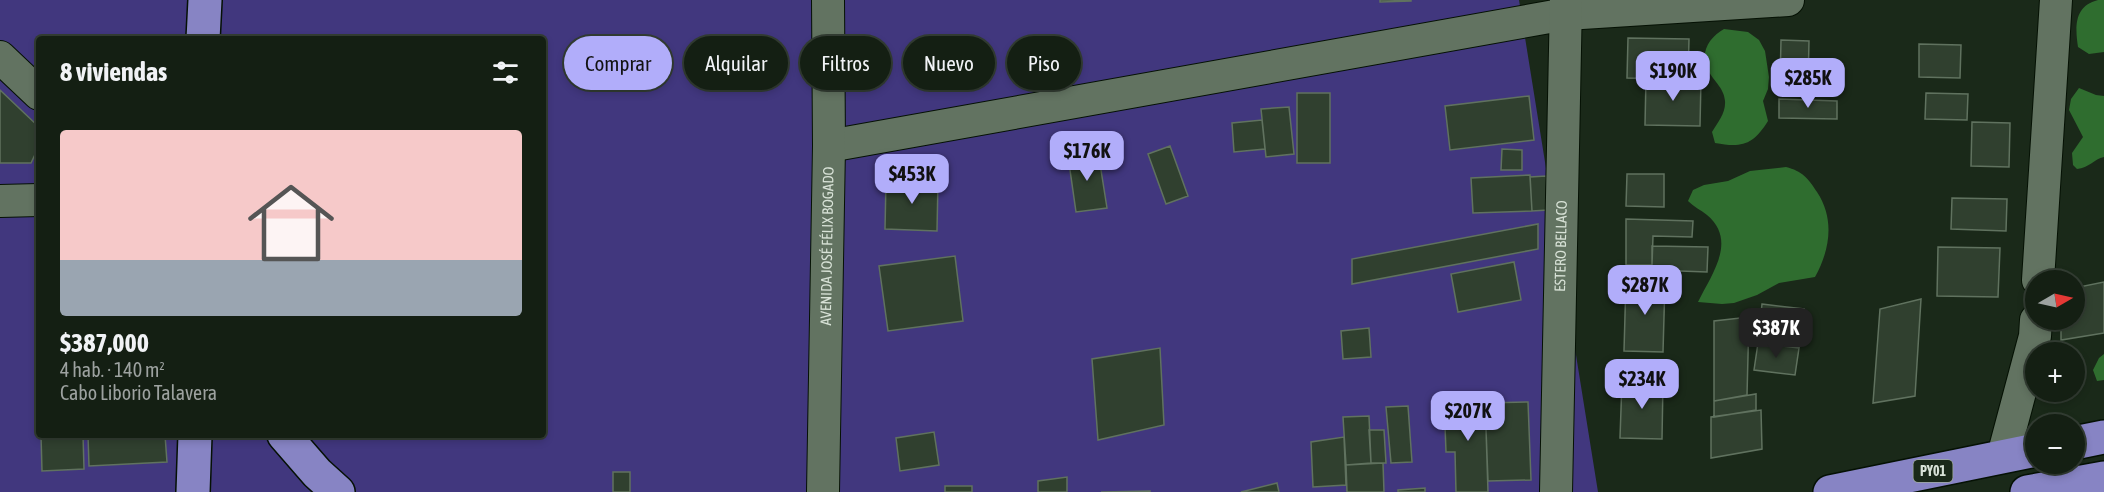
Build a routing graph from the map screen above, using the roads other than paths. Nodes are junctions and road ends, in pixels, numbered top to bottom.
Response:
1 (205, 0) edge
2 (828, 0) edge
3 (1788, 0) edge
4 (2056, 0) edge
5 (1566, 7) edge
6 (203, 36) edge
7 (0, 57) edge
8 (36, 91) edge
9 (829, 146) junction
10 (36, 200) edge
11 (0, 201) edge
12 (2039, 270) edge
13 (2035, 330) edge
14 (2104, 437) edge
15 (195, 438) edge
16 (287, 438) edge
17 (2085, 441) edge
18 (2025, 452) edge
19 (2003, 456) junction
20 (2104, 478) edge
21 (193, 492) edge
22 (338, 492) edge
23 (823, 492) edge
24 (1556, 492) edge
25 (1830, 492) edge
26 (2027, 492) edge

1 - 6 highway
2 - 9 street, AVENIDA JOSÉ FÉLIX BOGADO
3 - 5 street
4 - 12 street
5 - 9 street
5 - 24 street, ESTERO BELLACO
7 - 8 street
9 - 23 street, AVENIDA JOSÉ FÉLIX BOGADO
10 - 11 street
13 - 19 street
14 - 17 highway
15 - 21 highway
16 - 22 highway
18 - 19 highway, PY01
19 - 25 highway, PY01
20 - 26 highway

